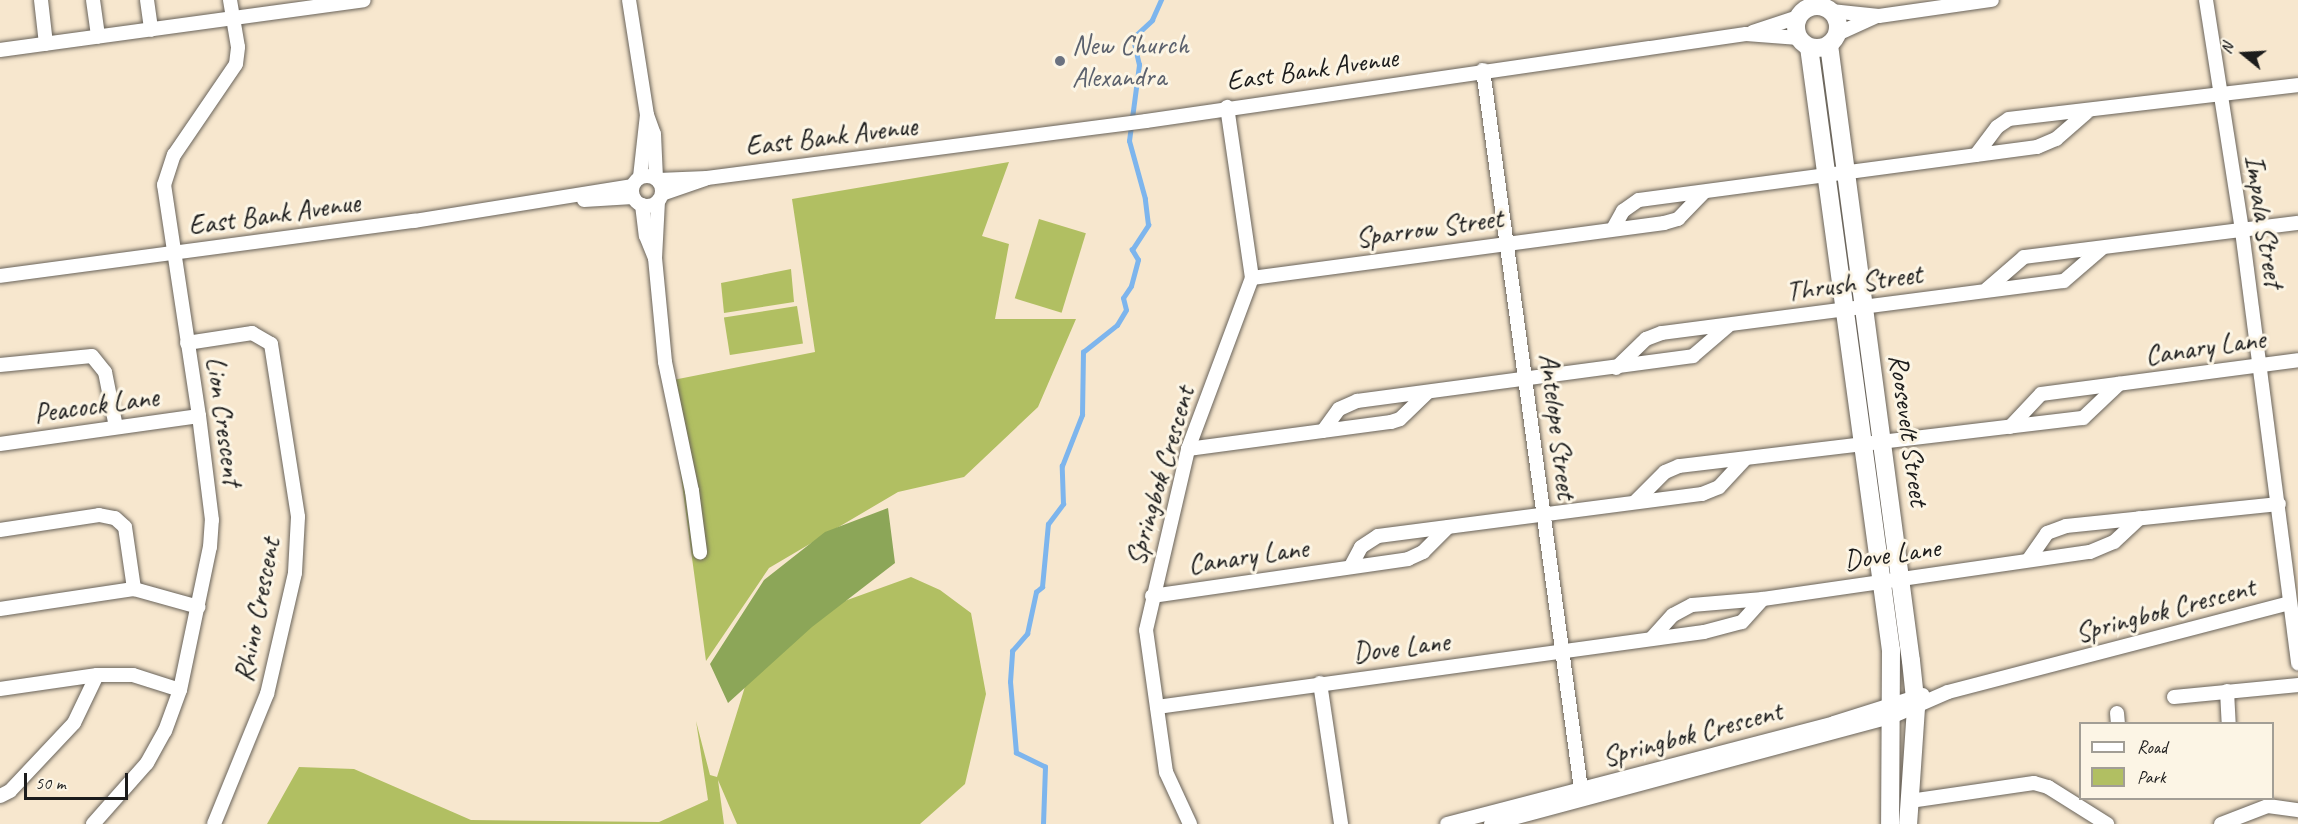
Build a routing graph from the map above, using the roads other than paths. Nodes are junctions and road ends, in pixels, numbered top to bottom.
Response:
1 (41, 0) edge
2 (93, 0) edge
3 (147, 0) edge
4 (230, 0) edge
5 (629, 0) edge
6 (1992, 0) edge
7 (2206, 0) edge
8 (357, 1) edge
9 (299, 4) edge
10 (1826, 6) edge
11 (1801, 10) edge
12 (1879, 15) junction
13 (233, 18) junction
14 (152, 30) junction
15 (1746, 34) junction
16 (98, 37) junction
17 (1833, 39) junction
18 (1804, 42) junction
19 (46, 44) junction
20 (0, 50) edge
21 (1484, 70) junction
22 (2298, 85) edge
23 (2218, 95) junction
24 (1227, 107) junction
25 (2086, 113) junction
26 (647, 115) junction
27 (1976, 155) junction
28 (1846, 173) junction
29 (1826, 176) junction
30 (707, 178) junction
31 (657, 179) junction
32 (637, 191) junction
33 (1704, 192) junction
34 (660, 198) junction
35 (2298, 223) edge
36 (1613, 229) junction
37 (2242, 231) junction
38 (1507, 243) junction
39 (2101, 249) junction
40 (173, 254) junction
41 (655, 258) junction
42 (0, 276) edge
43 (1252, 278) junction
44 (1987, 289) junction
45 (1865, 307) junction
46 (1844, 311) junction
47 (1728, 326) junction
48 (187, 343) junction
49 (2298, 360) edge
50 (0, 365) edge
51 (2259, 367) junction
52 (1616, 368) junction
53 (1527, 379) junction
54 (2119, 384) junction
55 (1427, 393) junction
56 (199, 416) junction
57 (116, 427) junction
58 (2010, 427) junction
59 (1323, 431) junction
60 (1882, 443) junction
61 (0, 444) edge
62 (1861, 446) junction
63 (1188, 449) junction
64 (1744, 460) junction
65 (1635, 502) junction
66 (2278, 504) junction
67 (1543, 515) junction
68 (2140, 518) junction
69 (1448, 527) junction
70 (0, 530) edge
71 (700, 552) dead end
72 (2029, 560) junction
73 (1351, 566) junction
74 (1902, 579) junction
75 (1881, 582) junction
76 (134, 589) junction
77 (1152, 596) junction
78 (1763, 599) junction
79 (2290, 603) junction
80 (199, 607) junction
81 (0, 609) edge
82 (1652, 638) junction
83 (1561, 652) junction
84 (2298, 663) edge
85 (97, 675) junction
86 (1320, 683) junction
87 (2298, 685) edge
88 (0, 689) edge
89 (180, 690) junction
90 (2227, 691) junction
91 (2174, 698) dead end
92 (1916, 702) junction
93 (1157, 707) junction
94 (1893, 711) junction
95 (2229, 722) edge
96 (1581, 789) junction
97 (0, 796) edge
98 (1910, 801) junction
99 (2298, 810) edge
100 (93, 824) edge
101 (214, 824) edge
102 (1190, 824) edge
103 (1341, 824) edge
104 (1447, 824) edge
105 (1491, 824) edge
106 (1890, 824) edge
107 (1908, 824) edge
108 (2107, 824) edge
109 (2221, 824) edge

1 - 19 street
2 - 16 street
3 - 14 street
4 - 13 street, Lion Crescent
5 - 26 street
6 - 12 street
7 - 23 street, Impala Street
8 - 9 street
9 - 13 street
10 - 11 street
10 - 12 street
10 - 17 street, Roosevelt Street
11 - 15 street, East Bank Avenue
11 - 18 street, Roosevelt Street
12 - 17 street
13 - 14 street
13 - 40 street, Lion Crescent
14 - 16 street
15 - 18 street, East Bank Avenue
15 - 21 street, East Bank Avenue
16 - 19 street
17 - 18 street
17 - 28 street, Roosevelt Street
18 - 29 street, Roosevelt Street
19 - 20 street
21 - 24 street, East Bank Avenue
21 - 38 street, Antelope Street
22 - 23 street
23 - 25 street
23 - 37 street, Impala Street
24 - 30 street, East Bank Avenue
24 - 43 street, Springbok Crescent
25 - 27 street
25 - 27 street
26 - 31 street
26 - 32 street
27 - 28 street
28 - 29 street
28 - 45 street, Roosevelt Street
29 - 33 street
29 - 46 street, Roosevelt Street
30 - 31 street, East Bank Avenue
30 - 34 street, East Bank Avenue
31 - 32 street, East Bank Avenue
31 - 34 street
32 - 34 street, East Bank Avenue
32 - 40 street, East Bank Avenue
32 - 41 street
33 - 36 street, Sparrow Street
33 - 36 street
34 - 41 street
35 - 37 street
36 - 38 street, Sparrow Street
37 - 39 street
37 - 51 street, Impala Street
38 - 43 street, Sparrow Street
38 - 53 street, Antelope Street
39 - 44 street
39 - 44 street, Thrush Street
40 - 42 street, East Bank Avenue
40 - 48 street, Lion Crescent
41 - 71 street
43 - 63 street, Springbok Crescent
44 - 45 street, Thrush Street
45 - 46 street, Thrush Street
45 - 60 street, Roosevelt Street
46 - 47 street, Thrush Street
46 - 62 street, Roosevelt Street
47 - 52 street
47 - 52 street, Thrush Street
48 - 56 street, Lion Crescent
48 - 101 street, Rhino Crescent
49 - 51 street, Canary Lane
50 - 57 street
51 - 54 street, Canary Lane
51 - 66 street, Impala Street
52 - 53 street
53 - 55 street
53 - 67 street, Antelope Street
54 - 58 street, Canary Lane
54 - 58 street, Canary Lane
55 - 59 street
55 - 59 street
56 - 57 street, Peacock Lane
56 - 80 street, Lion Crescent
57 - 61 street, Peacock Lane
58 - 60 street, Canary Lane
59 - 63 street
60 - 62 street, Canary Lane
60 - 74 street, Roosevelt Street
62 - 64 street, Canary Lane
62 - 75 street, Roosevelt Street
63 - 77 street, Springbok Crescent
64 - 65 street, Canary Lane
64 - 65 street, Canary Lane
65 - 67 street, Canary Lane
66 - 68 street
66 - 79 street, Impala Street
67 - 69 street, Canary Lane
67 - 83 street, Antelope Street
68 - 72 street, Dove Lane
68 - 72 street
69 - 73 street, Canary Lane
69 - 73 street, Canary Lane
70 - 76 street
72 - 74 street, Dove Lane
73 - 77 street, Canary Lane
74 - 75 street, Dove Lane
74 - 92 street, Roosevelt Street
75 - 78 street, Dove Lane
75 - 94 street, Roosevelt Street
76 - 80 street
76 - 81 street
77 - 93 street, Springbok Crescent
78 - 82 street, Dove Lane
78 - 82 street, Dove Lane
79 - 84 street, Impala Street
79 - 92 street, Springbok Crescent
80 - 89 street, Lion Crescent
82 - 83 street, Dove Lane
83 - 86 street, Dove Lane
83 - 96 street, Antelope Street
85 - 88 street
85 - 89 street
85 - 97 street
86 - 93 street, Dove Lane
86 - 103 street
87 - 90 street
89 - 100 street, Lion Crescent
90 - 91 street
90 - 95 street
92 - 94 street, Springbok Crescent
92 - 98 street, Roosevelt Street
93 - 102 street, Springbok Crescent
94 - 96 street, Springbok Crescent
94 - 105 street, Springbok Crescent
94 - 106 street, Roosevelt Street
96 - 104 street, Springbok Crescent
98 - 107 street, Roosevelt Street
98 - 108 street
99 - 109 street

